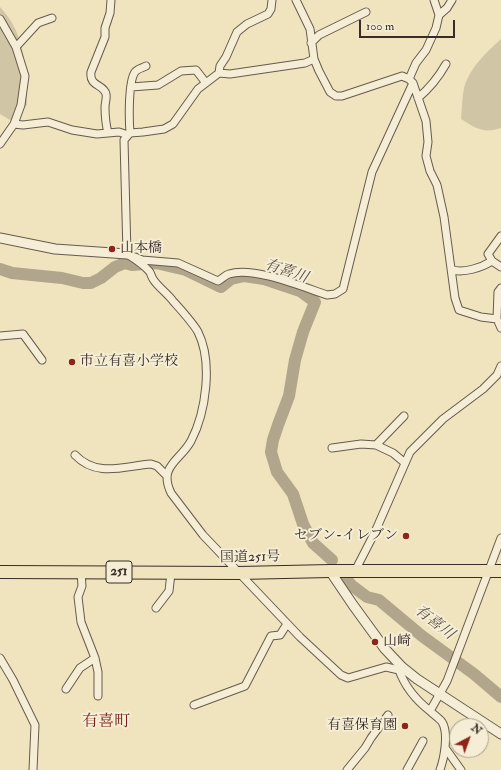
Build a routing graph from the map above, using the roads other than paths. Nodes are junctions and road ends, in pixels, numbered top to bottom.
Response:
1 (112, 0) edge
2 (272, 0) edge
3 (296, 0) edge
4 (434, 0) edge
5 (452, 0) edge
6 (366, 12) dead end
7 (439, 15) junction
8 (52, 18) dead end
9 (0, 19) edge
10 (311, 43) junction
11 (16, 47) junction
12 (314, 59) junction
13 (446, 64) dead end
14 (146, 66) dead end
15 (219, 73) junction
16 (411, 81) junction
17 (206, 83) junction
18 (131, 87) junction
19 (418, 98) junction
20 (14, 124) junction
21 (108, 133) junction
22 (129, 134) junction
23 (0, 144) edge
24 (501, 236) edge
25 (0, 238) edge
26 (127, 254) junction
27 (492, 261) junction
28 (501, 267) edge
29 (452, 270) junction
30 (501, 288) edge
31 (497, 318) junction
32 (501, 328) edge
33 (0, 336) edge
34 (42, 360) dead end
35 (501, 366) edge
36 (404, 416) dead end
37 (376, 445) junction
38 (332, 448) dead end
39 (75, 455) dead end
40 (405, 463) junction
41 (167, 476) junction
42 (501, 538) edge
43 (488, 570) junction
44 (330, 571) junction
45 (355, 571) junction
46 (501, 571) edge
47 (0, 572) edge
48 (81, 572) junction
49 (171, 573) junction
50 (239, 573) junction
51 (156, 608) dead end
52 (287, 624) junction
53 (0, 658) edge
54 (94, 658) junction
55 (401, 669) junction
56 (66, 689) dead end
57 (440, 694) junction
58 (98, 696) dead end
59 (194, 705) dead end
60 (430, 711) junction
61 (388, 715) dead end
62 (501, 734) edge
63 (424, 741) dead end
64 (446, 749) junction
65 (33, 770) edge
66 (347, 770) edge
67 (407, 770) edge
68 (440, 770) edge
69 (460, 770) edge

1 - 21 street
2 - 15 street
3 - 10 street
4 - 7 street
5 - 7 street
6 - 10 street
7 - 16 street
8 - 11 street
9 - 11 street
10 - 12 street
11 - 20 street
12 - 15 street
12 - 16 street
13 - 19 street
14 - 18 street
15 - 17 street
16 - 19 street
16 - 26 street
17 - 18 street
17 - 22 street
18 - 22 street
19 - 29 street
20 - 21 street
20 - 23 street
21 - 22 street
22 - 26 street
24 - 27 street
25 - 26 street
26 - 41 street
27 - 28 street
27 - 29 street
29 - 31 street
30 - 31 street
31 - 32 street
33 - 34 street
35 - 40 street
36 - 37 street
37 - 38 street
37 - 40 street
39 - 41 street
40 - 45 street
41 - 50 street
42 - 43 street
43 - 45 highway, 国道251号 / 251
43 - 46 highway, 国道251号 / 251
43 - 57 street
44 - 45 highway, 国道251号 / 251
44 - 50 highway, 国道251号 / 251
44 - 55 street
47 - 48 highway, 国道251号 / 251
48 - 49 highway, 国道251号 / 251
48 - 54 street
49 - 50 highway, 国道251号 / 251
49 - 51 street
50 - 52 street
52 - 55 street
52 - 59 street
53 - 65 street
54 - 56 street
54 - 58 street
55 - 57 street
55 - 60 street
57 - 60 street
57 - 62 street
60 - 64 street
61 - 66 street
63 - 67 street
64 - 68 street
64 - 69 street

